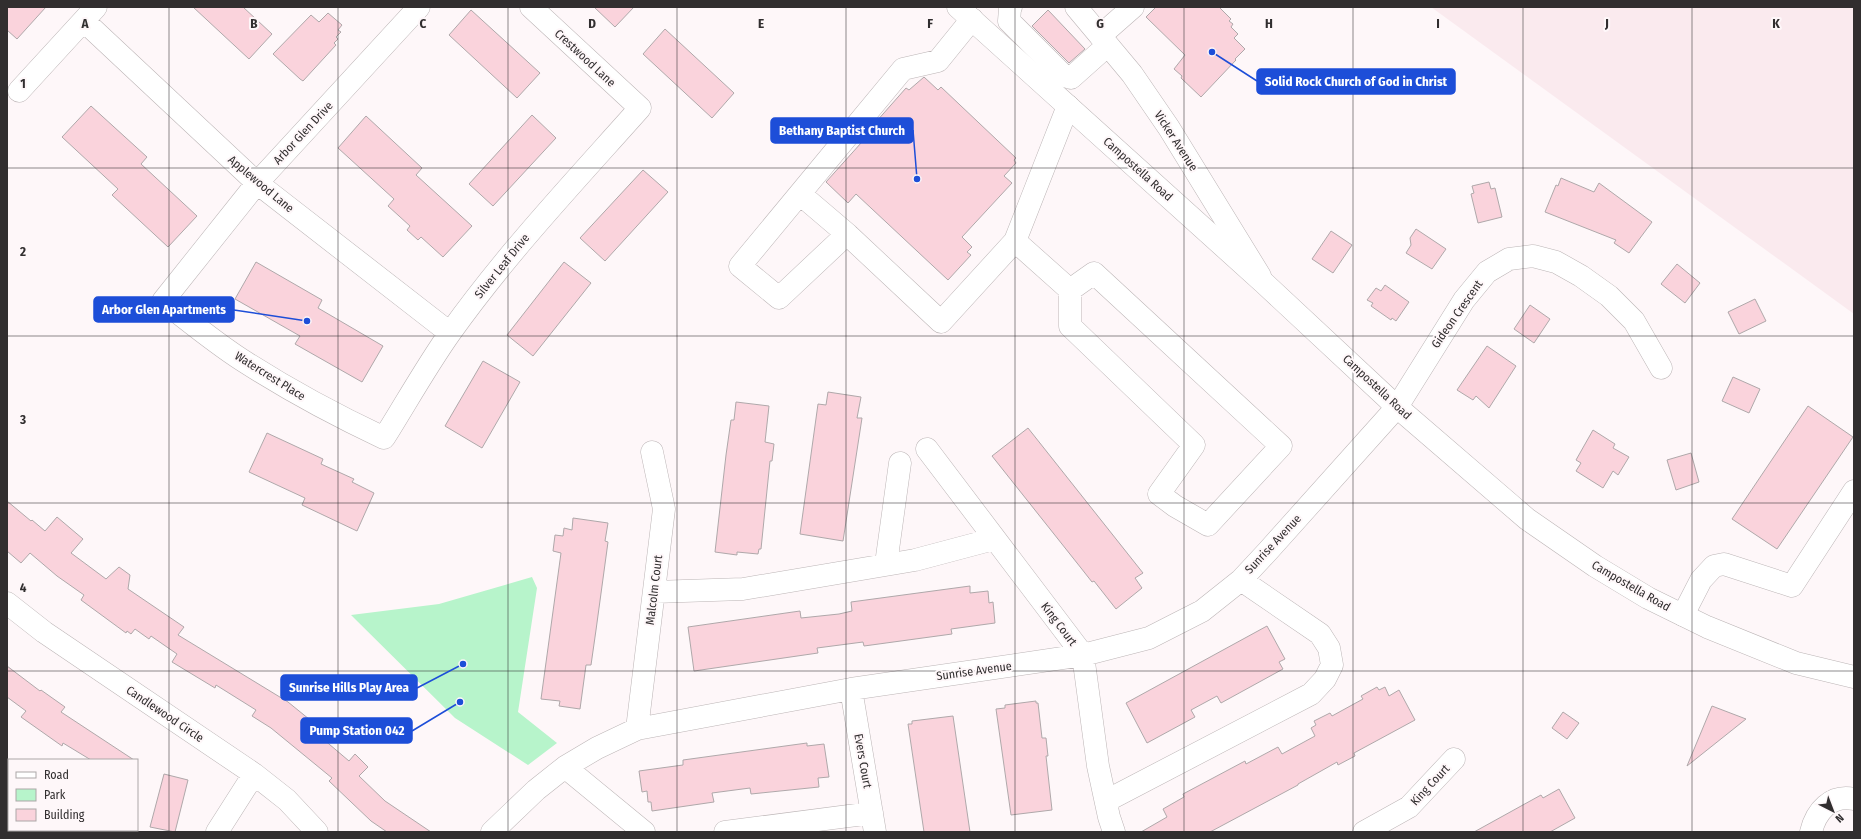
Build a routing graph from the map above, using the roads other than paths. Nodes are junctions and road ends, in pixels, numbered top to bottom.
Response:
1 (419, 7) edge
2 (531, 7) edge
3 (1011, 7) edge
4 (1076, 7) edge
5 (1133, 7) edge
6 (965, 13) edge
7 (90, 14) edge
8 (1104, 40) junction
9 (19, 91) dead end
10 (1068, 106) junction
11 (640, 108) joint
12 (257, 183) junction
13 (800, 194) junction
14 (847, 234) junction
15 (1015, 241) junction
16 (1264, 283) junction
17 (1070, 290) junction
18 (163, 301) joint
19 (450, 333) junction
20 (1661, 368) dead end
21 (1398, 407) junction
22 (384, 438) joint
23 (927, 449) dead end
24 (652, 452) dead end
25 (900, 463) dead end
26 (1854, 490) edge
27 (994, 539) junction
28 (886, 564) junction
29 (1241, 580) junction
30 (654, 592) junction
31 (7, 603) edge
32 (1683, 615) junction
33 (1082, 656) junction
34 (1854, 676) edge
35 (851, 689) junction
36 (637, 729) junction
37 (1454, 759) dead end
38 (565, 767) junction
39 (254, 774) junction
40 (1854, 799) edge
41 (1106, 801) junction
42 (873, 822) edge
43 (217, 832) edge
44 (317, 832) edge
45 (492, 832) edge
46 (644, 832) edge
47 (725, 832) edge
48 (1114, 832) edge
49 (1364, 832) edge
50 (1811, 832) edge

1 - 12 street, Arbor Glen Drive
2 - 11 street, Crestwood Lane
3 - 8 street
4 - 8 street, Vicker Avenue
5 - 8 street
6 - 10 street, Campostella Road
6 - 13 street
7 - 9 street
7 - 12 street, Applewood Lane
8 - 16 street, Vicker Avenue
10 - 15 street
10 - 16 street, Campostella Road
11 - 19 street, Silver Leaf Drive
12 - 18 street, Arbor Glen Drive
12 - 19 street, Applewood Lane
13 - 14 street
13 - 14 street
14 - 15 street
15 - 17 street
16 - 21 street, Campostella Road
17 - 17 street
18 - 22 street, Watercrest Place
19 - 22 street, Silver Leaf Drive
20 - 21 street, Gideon Crescent
21 - 29 street, Sunrise Avenue
21 - 32 street, Campostella Road
23 - 27 street, King Court
24 - 30 street, Malcolm Court
25 - 28 street
26 - 32 street
27 - 28 street
27 - 33 street, King Court
28 - 30 street
29 - 33 street, Sunrise Avenue
29 - 41 street
30 - 36 street, Malcolm Court
31 - 39 street, Candlewood Circle
32 - 34 street, Campostella Road
33 - 35 street, Sunrise Avenue
33 - 41 street, King Court
35 - 36 street, Sunrise Avenue
35 - 42 street, Evers Court
36 - 38 street, Sunrise Avenue
37 - 49 street, King Court
38 - 45 street, Sunrise Avenue
38 - 46 street
39 - 43 street
39 - 44 street, Candlewood Circle
40 - 50 street
41 - 48 street, King Court
42 - 47 street

